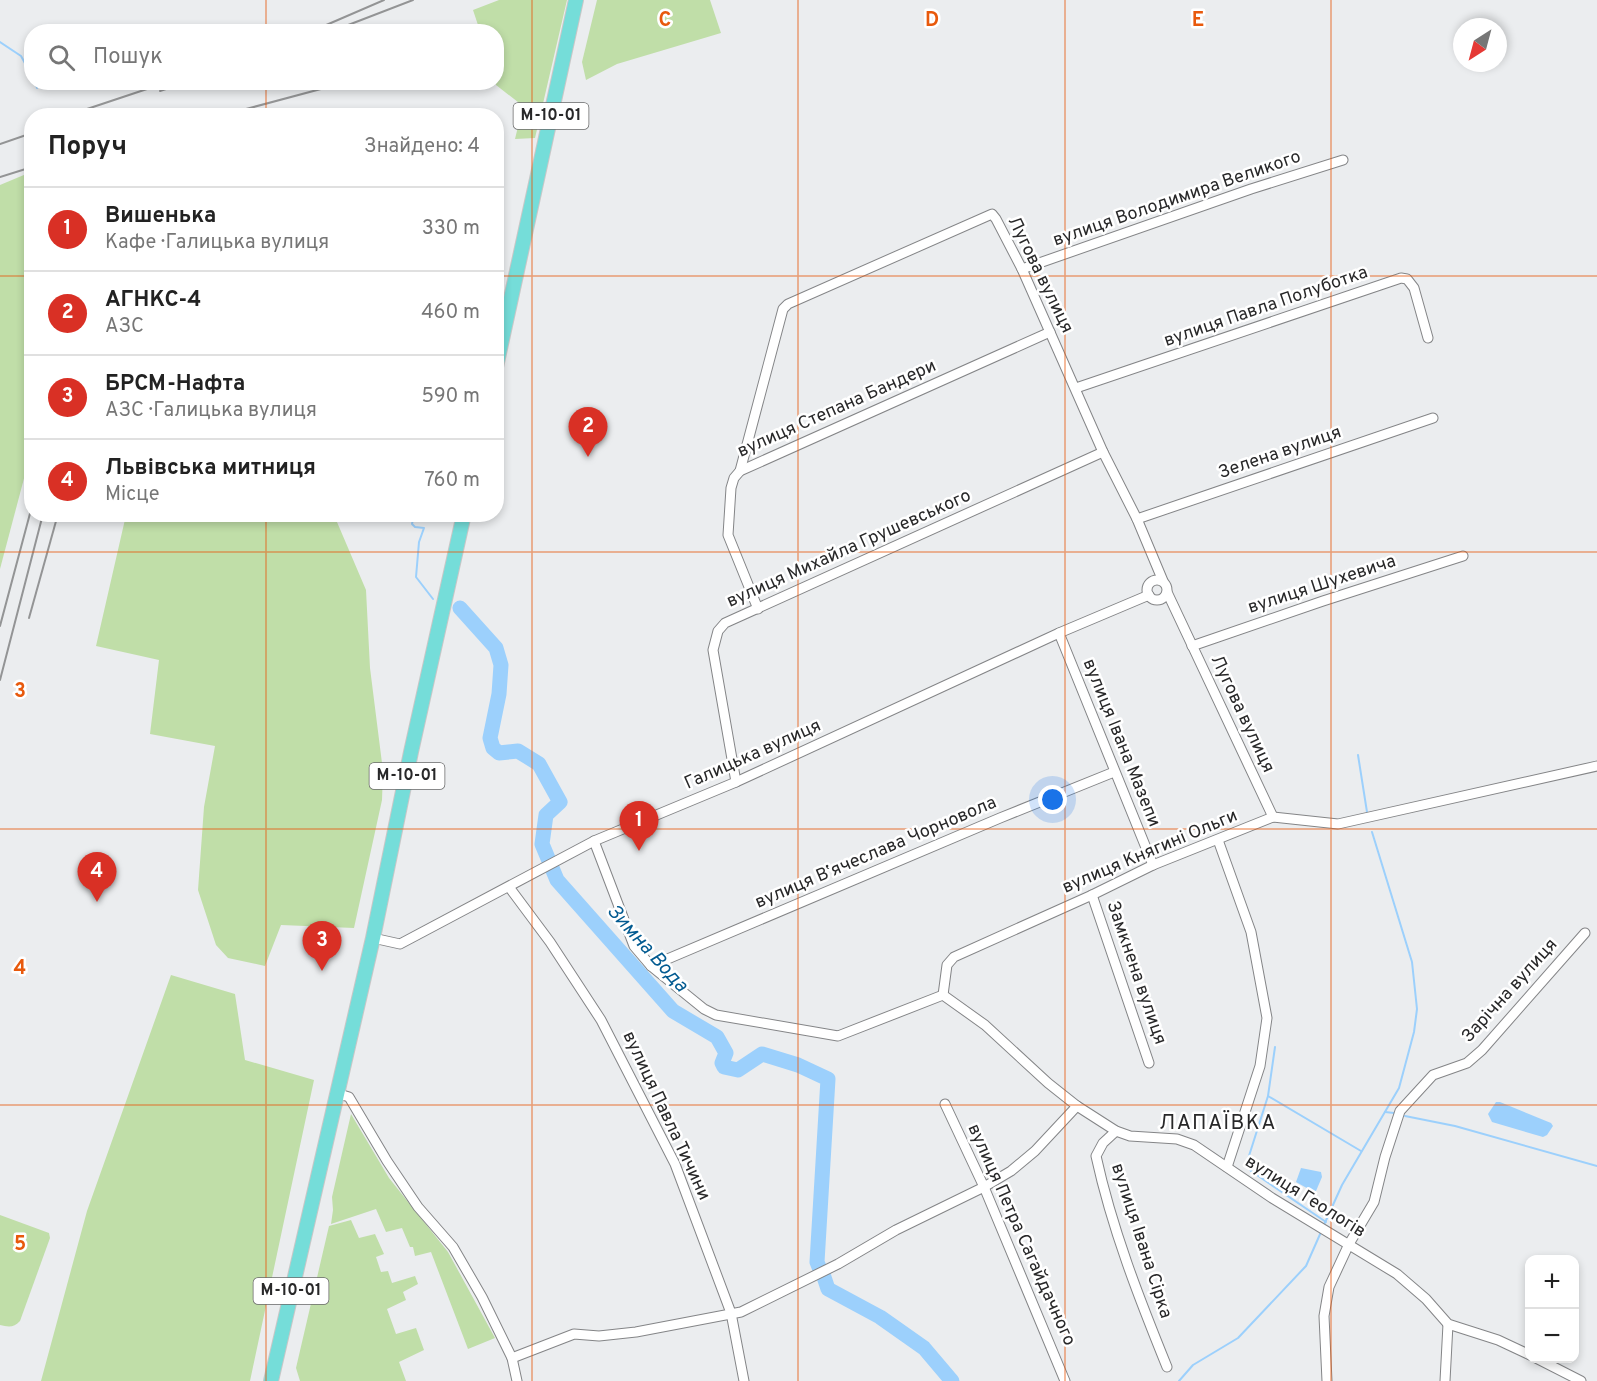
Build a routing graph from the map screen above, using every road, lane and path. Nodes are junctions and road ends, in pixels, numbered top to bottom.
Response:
1 (576, 0) edge
2 (1342, 160) dead end
3 (1022, 269) junction
4 (504, 330) edge
5 (1050, 332) junction
6 (1428, 338) dead end
7 (1076, 388) junction
8 (1433, 418) dead end
9 (1103, 452) junction
10 (740, 471) junction
11 (1137, 519) junction
12 (462, 522) edge
13 (1463, 556) dead end
14 (1163, 582) junction
15 (1167, 592) junction
16 (1149, 595) junction
17 (758, 609) junction
18 (1059, 633) junction
19 (1192, 646) junction
20 (1597, 766) edge
21 (1114, 772) junction
22 (736, 782) junction
23 (1273, 817) junction
24 (1218, 840) junction
25 (594, 841) junction
26 (1152, 865) junction
27 (509, 887) junction
28 (1092, 895) junction
29 (1585, 933) dead end
30 (373, 938) junction
31 (651, 966) junction
32 (943, 994) junction
33 (1149, 1062) dead end
34 (336, 1093) junction
35 (945, 1104) dead end
36 (1077, 1106) junction
37 (1116, 1131) junction
38 (1227, 1167) junction
39 (984, 1187) junction
40 (1349, 1244) junction
41 (731, 1313) junction
42 (1448, 1324) junction
43 (1525, 1353) edge
44 (513, 1358) junction
45 (1544, 1363) edge
46 (1167, 1367) dead end
47 (271, 1381) edge
48 (517, 1381) edge
49 (744, 1381) edge
50 (1065, 1381) edge
51 (1327, 1381) edge
52 (1445, 1381) edge
53 (1581, 1381) edge

1 - 4 highway, М-10-01
2 - 3 street, вулиця Володимира Великого
3 - 5 street, Лугова вулиця
3 - 10 street, Лугова вулиця
5 - 7 street, Лугова вулиця
5 - 10 street, вулиця Степана Бандери
6 - 7 street, вулиця Павла Полуботка
7 - 9 street, Лугова вулиця
8 - 11 street, Зелена вулиця
9 - 11 street, Лугова вулиця
9 - 17 street, вулиця Михайла Грушевського
10 - 17 street, вулиця Степана Бандери
11 - 14 street, Лугова вулиця
12 - 30 highway, М-10-01
13 - 19 street, вулиця Шухевича
14 - 15 street
14 - 16 street
15 - 16 street
15 - 19 street, Лугова вулиця
16 - 18 street, Галицька вулиця
17 - 22 street, вулиця Михайла Грушевського
18 - 21 street, вулиця Івана Мазепи
18 - 22 street, Галицька вулиця
19 - 23 street, Лугова вулиця
20 - 23 street, вулиця Княгині Ольги
21 - 26 street, вулиця Івана Мазепи
21 - 31 street, вулиця Вʼячеслава Чорновола
22 - 25 street, Галицька вулиця
23 - 24 street, вулиця Княгині Ольги
24 - 26 street, вулиця Княгині Ольги
24 - 38 street
25 - 27 street, Галицька вулиця
25 - 31 street
26 - 28 street, вулиця Княгині Ольги
27 - 30 street, Галицька вулиця
27 - 41 street, вулиця Павла Тичини
28 - 32 street, вулиця Княгині Ольги
28 - 33 street, Замкнена вулиця
29 - 40 street, Зарічна вулиця
30 - 34 highway, М-10-01
31 - 32 street
32 - 36 street, вулиця Геологів
34 - 44 street
34 - 47 highway, М-10-01
35 - 39 street, вулиця Петра Сагайдачного
36 - 37 street, вулиця Геологів
36 - 39 street
37 - 38 street, вулиця Геологів
37 - 46 street, вулиця Івана Сірка
38 - 40 street, вулиця Геологів
39 - 41 street
39 - 50 street, вулиця Петра Сагайдачного
40 - 42 street, вулиця Геологів
40 - 51 street, Зарічна вулиця
41 - 44 street
41 - 49 street, вулиця Павла Тичини
42 - 43 street
42 - 52 street
44 - 48 street
45 - 53 street

